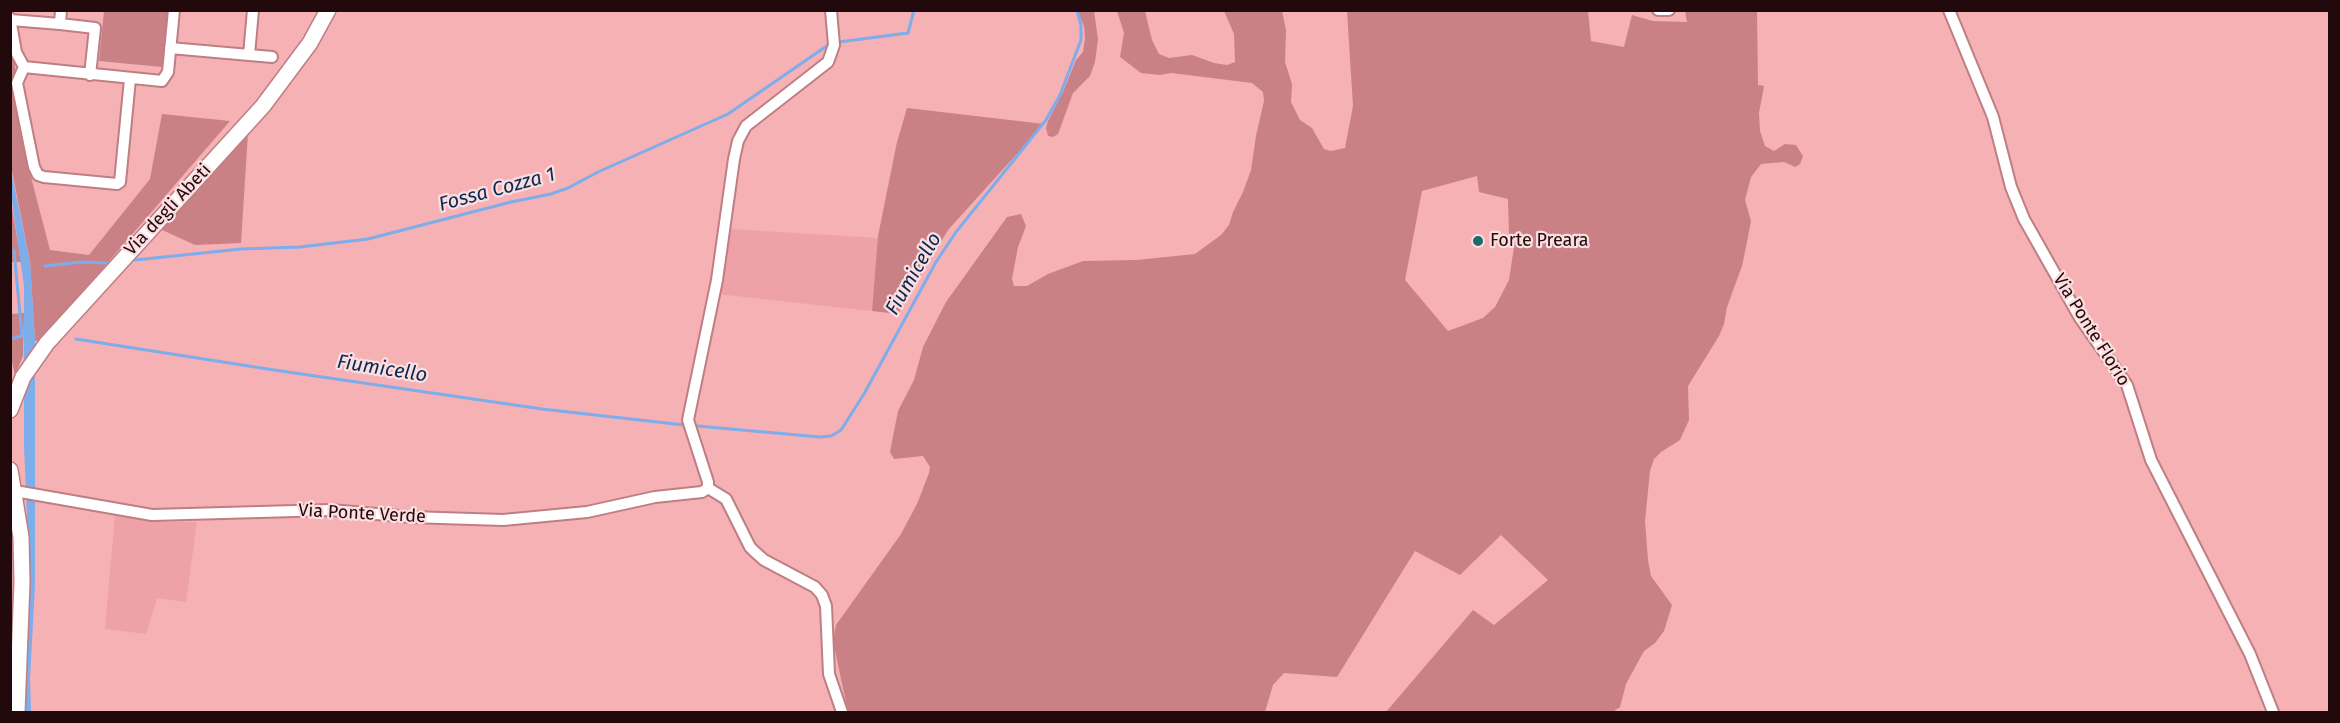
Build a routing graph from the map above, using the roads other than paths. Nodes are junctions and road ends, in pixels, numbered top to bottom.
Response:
1 (61, 10) edge
2 (174, 10) edge
3 (253, 10) edge
4 (328, 10) edge
5 (831, 10) edge
6 (1658, 10) edge
7 (1669, 10) edge
8 (1949, 10) edge
9 (11, 19) edge
10 (60, 24) junction
11 (170, 48) junction
12 (249, 55) junction
13 (272, 57) dead end
14 (24, 68) junction
15 (90, 75) junction
16 (130, 80) junction
17 (10, 410) edge
18 (10, 470) edge
19 (708, 488) junction
20 (26, 493) junction
21 (17, 712) edge
22 (842, 712) edge
23 (2273, 712) edge

1 - 10 street
2 - 11 street
3 - 12 street
4 - 17 street, Via degli Abeti
5 - 19 street
6 - 7 street
8 - 23 street, Via Ponte Florio
9 - 10 street
9 - 14 street
10 - 15 street
11 - 12 street
11 - 16 street
12 - 13 street
14 - 15 street
14 - 16 street
15 - 16 street
18 - 20 street
19 - 20 street, Via Ponte Verde
19 - 22 street
20 - 21 street

